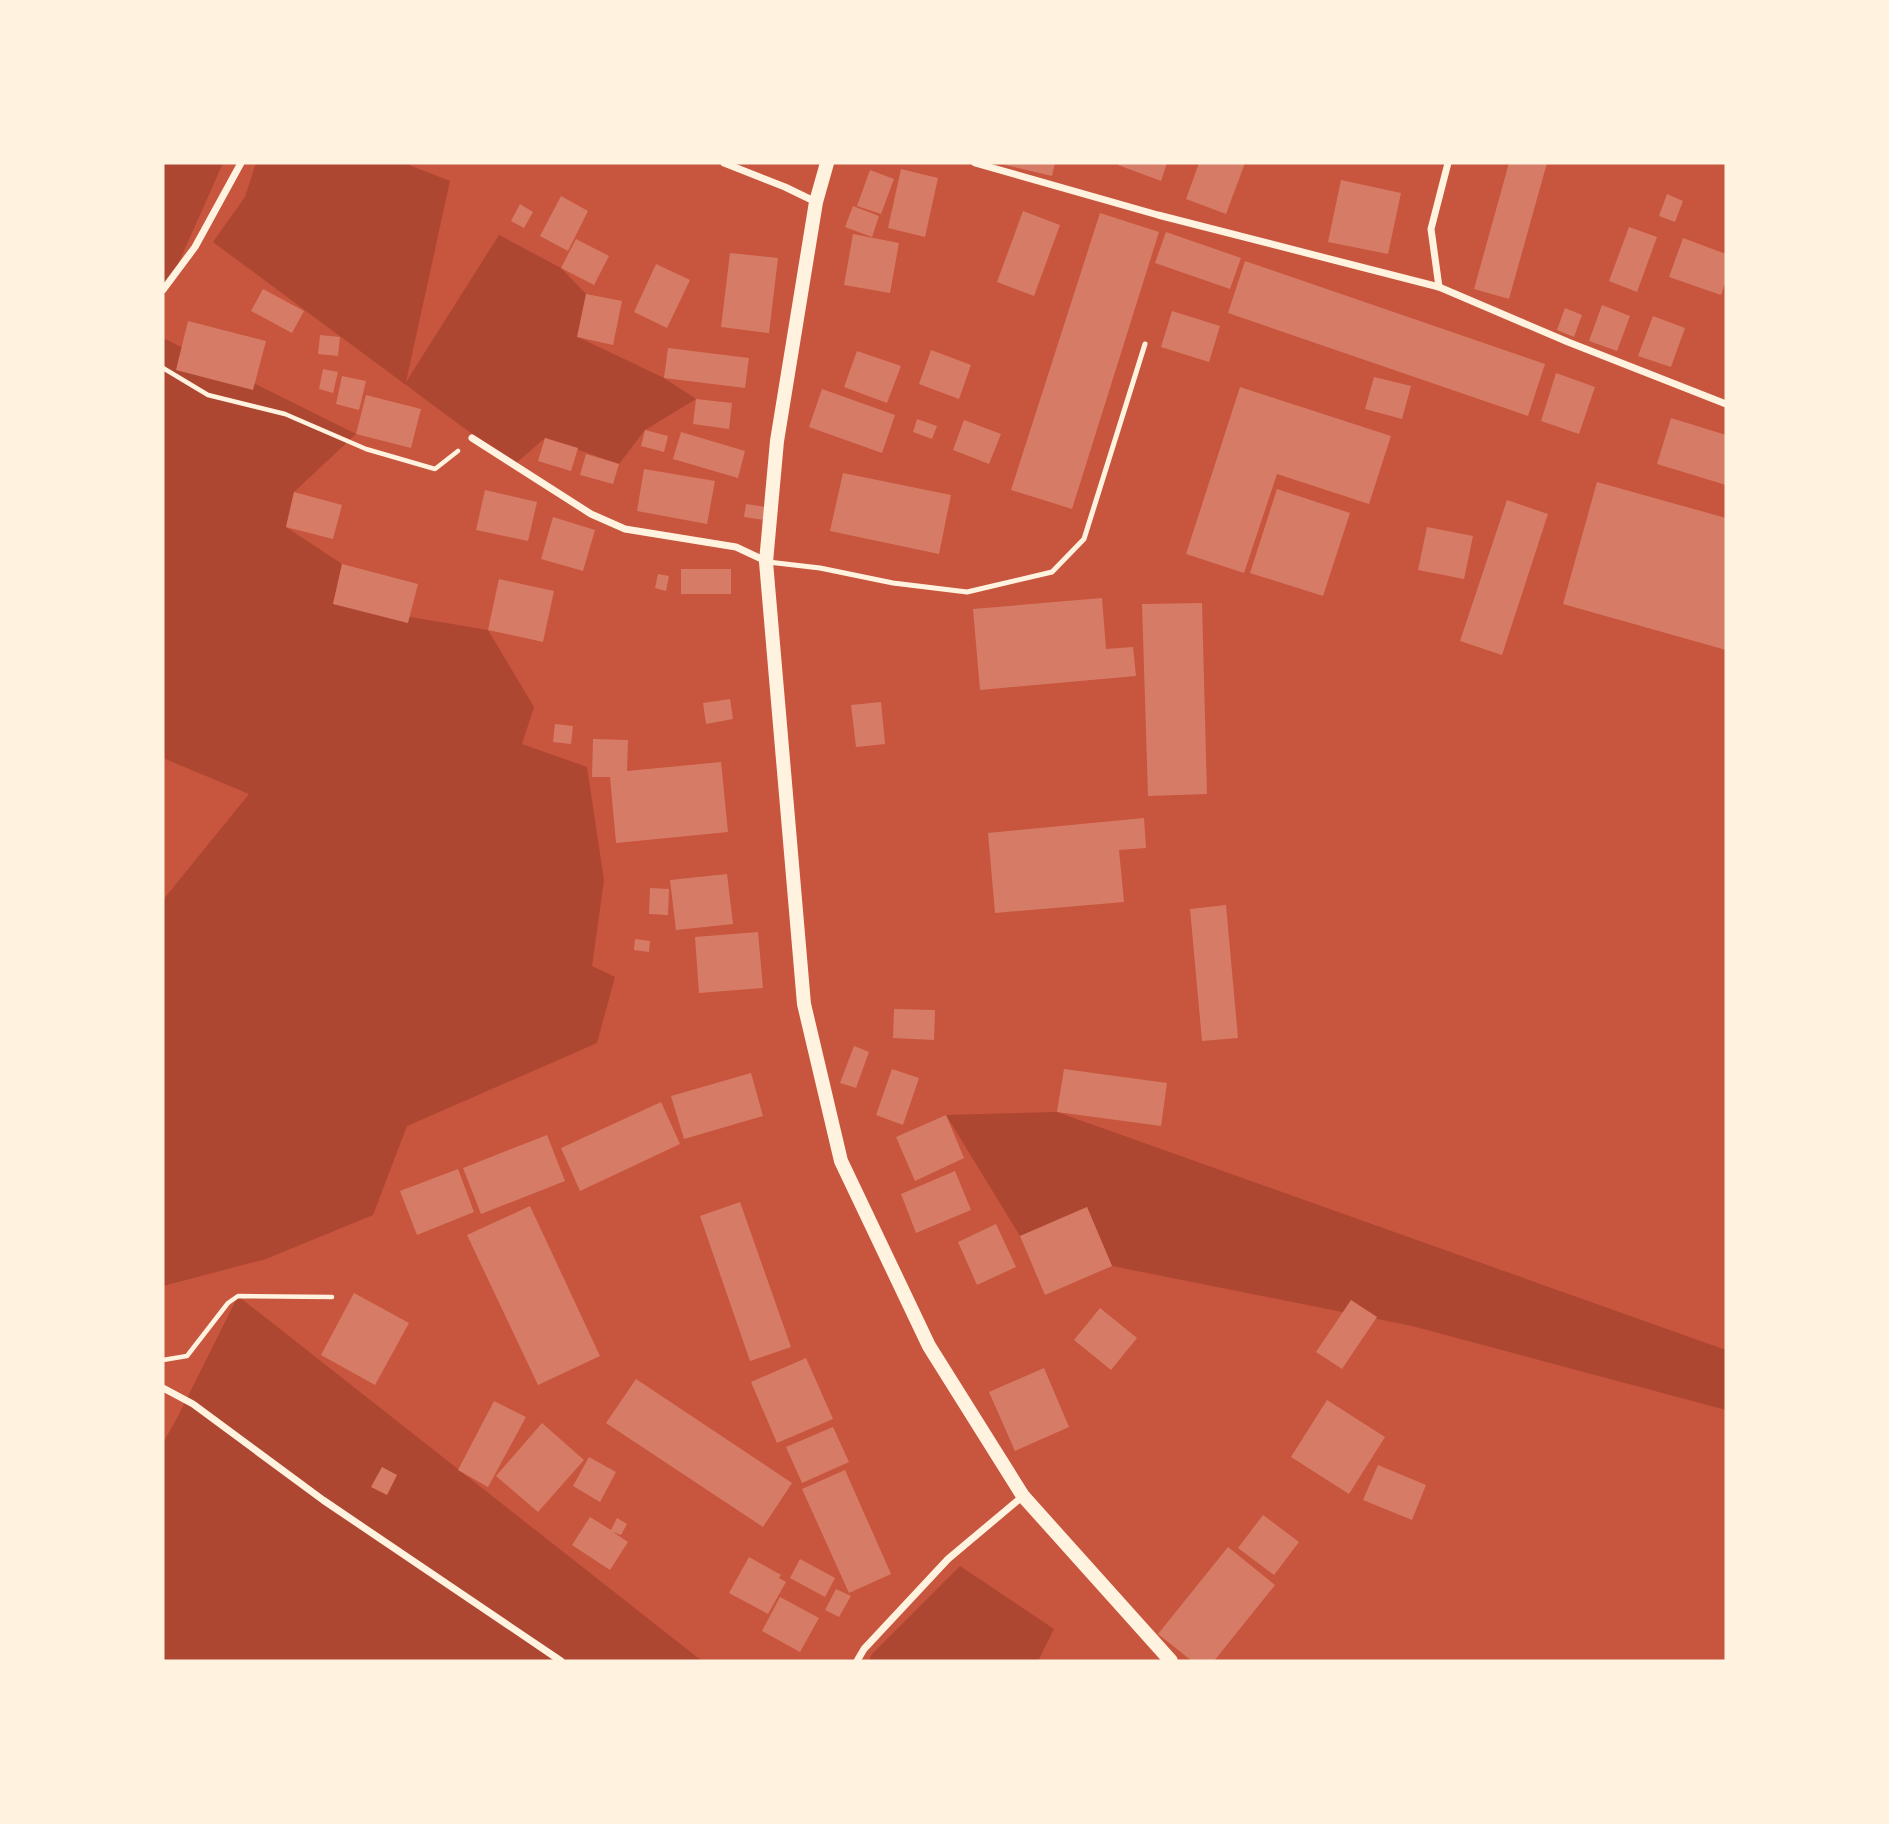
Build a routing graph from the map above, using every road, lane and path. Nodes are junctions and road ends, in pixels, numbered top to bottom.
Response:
1 (241, 163) edge
2 (724, 163) edge
3 (827, 163) edge
4 (975, 163) edge
5 (1448, 163) edge
6 (816, 202) junction
7 (1439, 287) junction
8 (163, 290) edge
9 (1145, 344) dead end
10 (163, 368) edge
11 (1726, 404) edge
12 (472, 438) joint
13 (766, 562) junction
14 (332, 1297) dead end
15 (163, 1360) edge
16 (163, 1388) edge
17 (1023, 1496) junction
18 (561, 1661) edge
19 (857, 1661) edge
20 (1171, 1661) edge

1 - 8 street
2 - 6 street
3 - 6 main road
4 - 7 street
5 - 7 street
6 - 13 main road
7 - 11 street
9 - 13 lane
10 - 12 path
12 - 13 street
13 - 17 main road
14 - 15 path
16 - 18 street
17 - 19 street
17 - 20 main road

